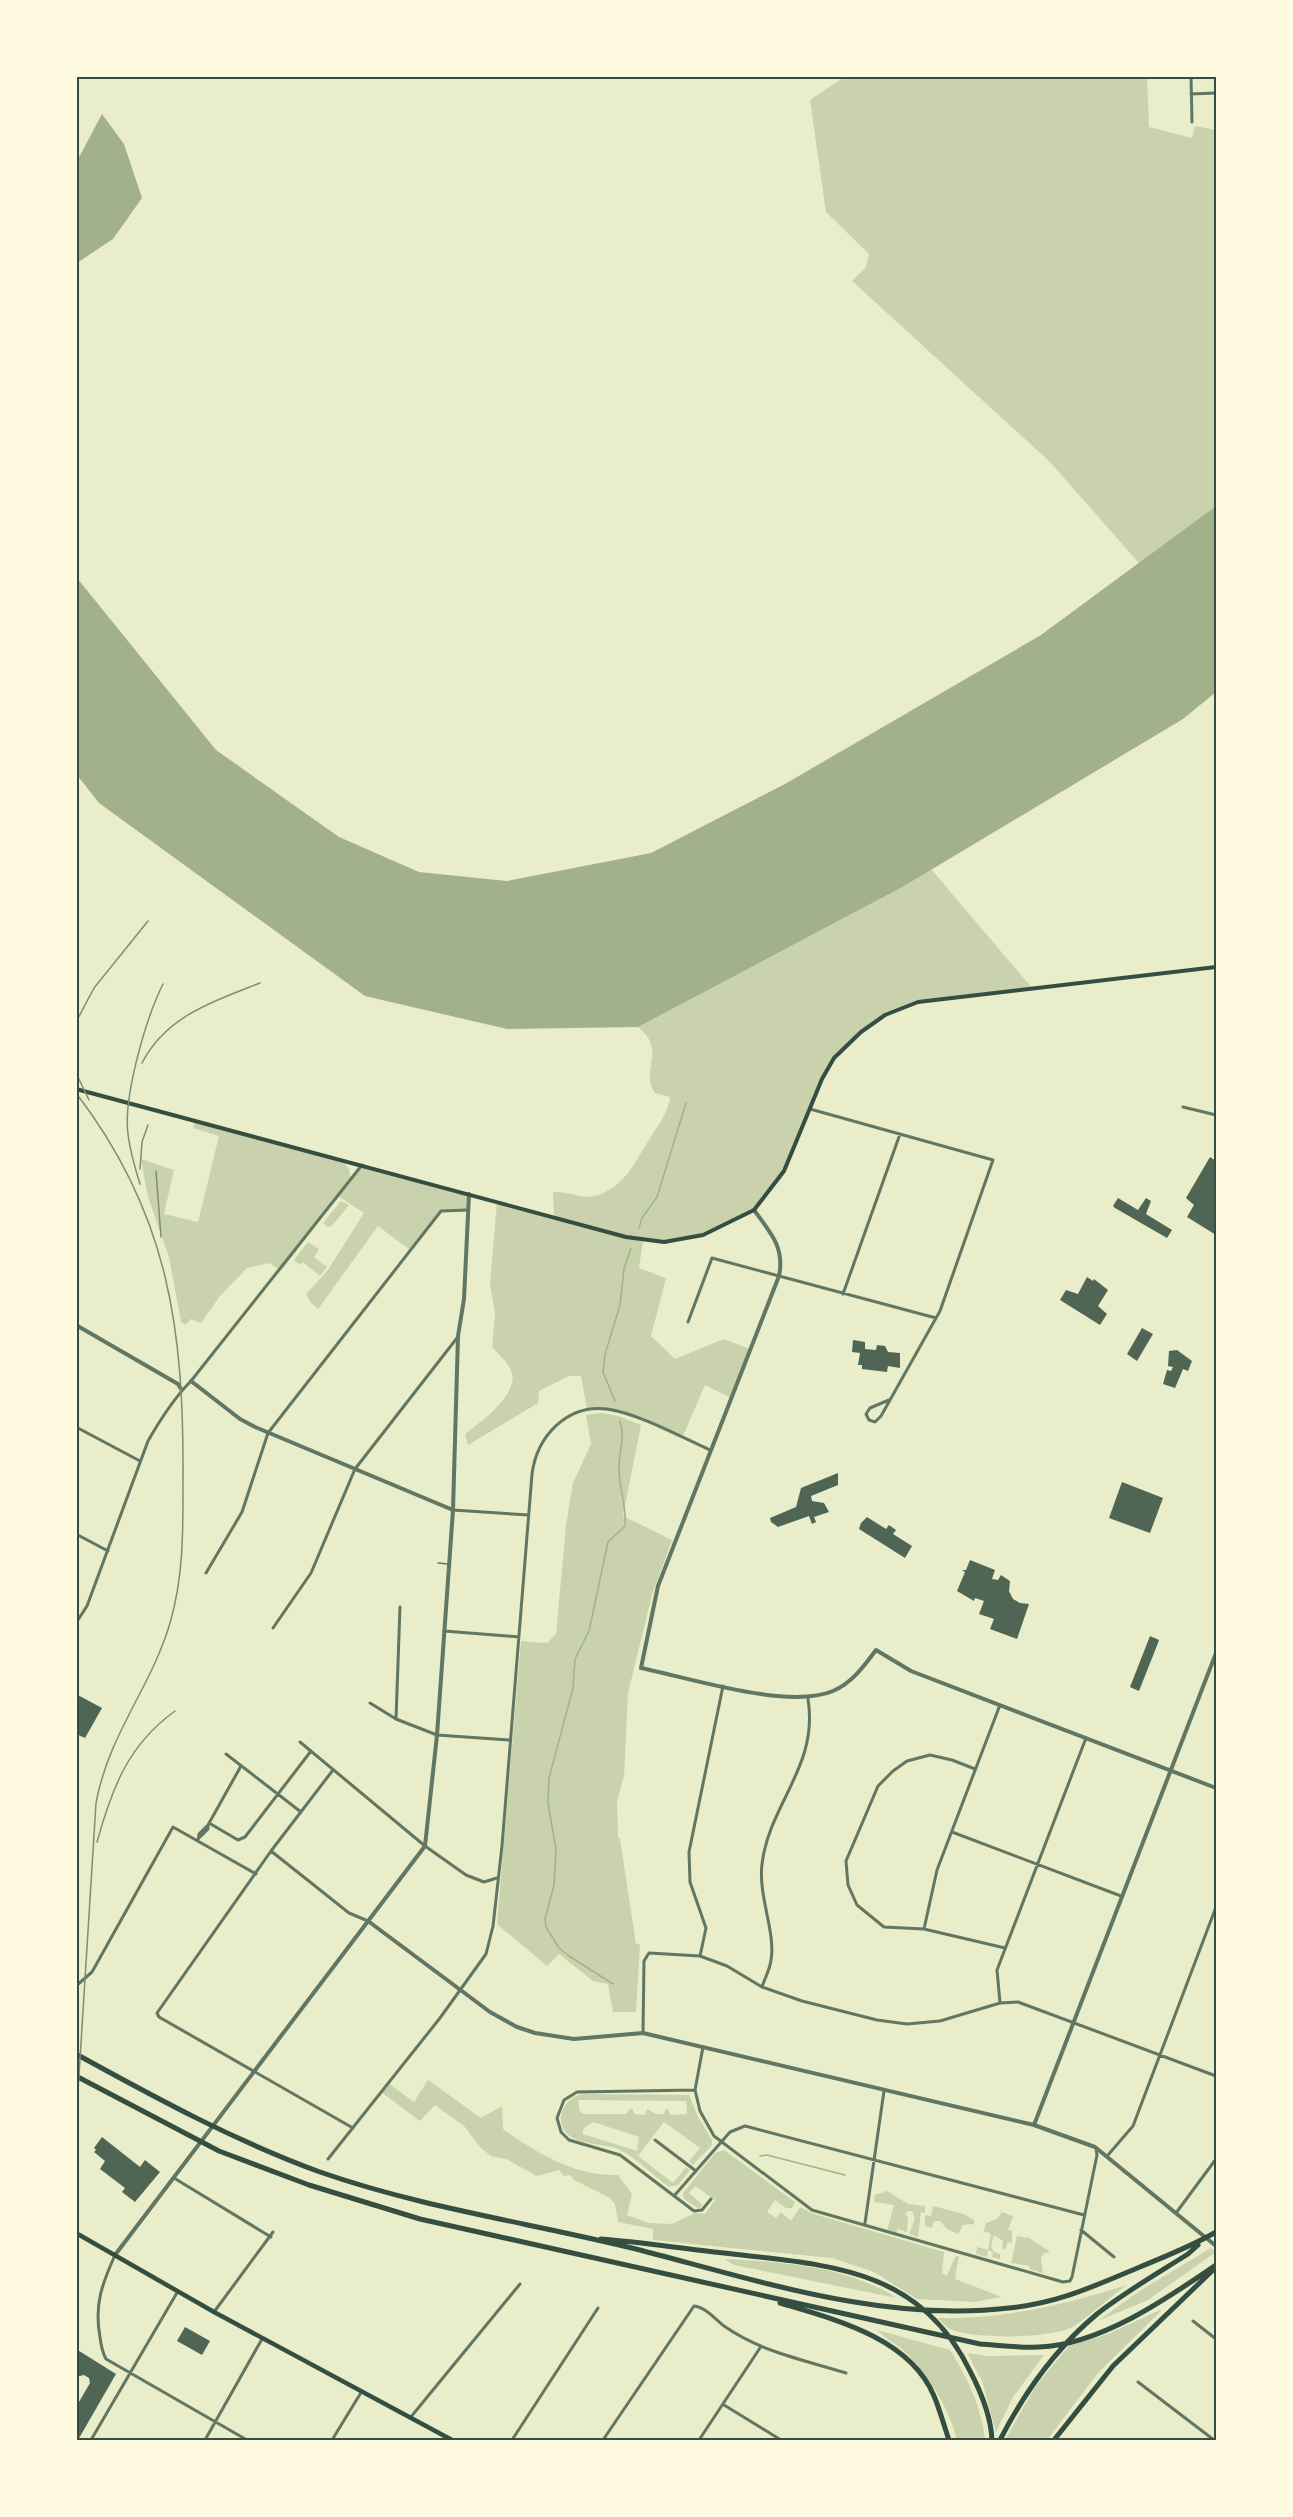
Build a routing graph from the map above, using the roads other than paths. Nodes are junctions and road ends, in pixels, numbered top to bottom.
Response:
1 (1191, 76) edge
2 (1216, 93) edge
3 (1191, 94) junction
4 (1192, 122) dead end
5 (1216, 967) edge
6 (76, 1089) edge
7 (1184, 1107) dead end
8 (810, 1108) junction
9 (1216, 1115) edge
10 (900, 1134) junction
11 (362, 1165) junction
12 (468, 1194) junction
13 (468, 1210) junction
14 (754, 1210) junction
15 (779, 1276) junction
16 (843, 1294) junction
17 (936, 1318) junction
18 (688, 1322) dead end
19 (76, 1325) edge
20 (458, 1336) junction
21 (191, 1381) junction
22 (181, 1389) junction
23 (889, 1400) junction
24 (76, 1427) edge
25 (268, 1432) junction
26 (710, 1450) junction
27 (140, 1461) junction
28 (355, 1469) junction
29 (453, 1510) junction
30 (528, 1515) junction
31 (76, 1534) edge
32 (108, 1551) junction
33 (438, 1563) dead end
34 (449, 1565) junction
35 (206, 1573) dead end
36 (400, 1607) dead end
37 (76, 1623) edge
38 (273, 1628) dead end
39 (444, 1631) junction
40 (519, 1637) junction
41 (1216, 1653) edge
42 (723, 1686) junction
43 (808, 1699) junction
44 (370, 1703) dead end
45 (1000, 1706) junction
46 (396, 1719) junction
47 (437, 1735) junction
48 (1086, 1738) junction
49 (509, 1740) junction
50 (300, 1742) dead end
51 (311, 1751) junction
52 (226, 1754) dead end
53 (242, 1766) junction
54 (975, 1769) junction
55 (333, 1770) junction
56 (1170, 1770) junction
57 (1216, 1788) edge
58 (278, 1794) junction
59 (301, 1812) junction
60 (208, 1824) junction
61 (952, 1832) junction
62 (199, 1839) junction
63 (425, 1846) junction
64 (271, 1851) junction
65 (1036, 1864) junction
66 (256, 1874) junction
67 (497, 1878) junction
68 (1121, 1896) junction
69 (1216, 1907) edge
70 (368, 1921) junction
71 (924, 1929) junction
72 (1005, 1948) junction
73 (700, 1956) junction
74 (76, 1986) edge
75 (762, 1987) junction
76 (462, 1990) junction
77 (1000, 2003) junction
78 (1074, 2022) junction
79 (643, 2033) junction
80 (703, 2047) junction
81 (76, 2054) edge
82 (1159, 2055) junction
83 (255, 2070) junction
84 (76, 2076) edge
85 (1216, 2076) edge
86 (695, 2090) junction
87 (884, 2091) junction
88 (1034, 2125) junction
89 (353, 2128) junction
90 (655, 2140) dead end
91 (721, 2141) junction
92 (1095, 2147) junction
93 (1108, 2155) junction
94 (328, 2159) dead end
95 (876, 2159) junction
96 (1216, 2159) edge
97 (696, 2171) junction
98 (174, 2178) junction
99 (674, 2196) junction
100 (711, 2199) dead end
101 (1176, 2213) junction
102 (1084, 2215) junction
103 (865, 2223) junction
104 (1081, 2230) junction
105 (273, 2232) dead end
106 (1216, 2232) edge
107 (76, 2233) edge
108 (270, 2237) junction
109 (579, 2238) junction
110 (1201, 2241) junction
111 (1216, 2246) edge
112 (115, 2255) junction
113 (1114, 2257) dead end
114 (1216, 2266) edge
115 (519, 2284) dead end
116 (738, 2290) junction
117 (178, 2291) junction
118 (598, 2308) dead end
119 (214, 2312) junction
120 (1193, 2321) dead end
121 (262, 2339) junction
122 (1216, 2339) edge
123 (760, 2348) junction
124 (129, 2373) junction
125 (846, 2373) dead end
126 (1138, 2382) dead end
127 (362, 2391) junction
128 (723, 2405) junction
129 (410, 2418) junction
130 (215, 2422) junction
131 (91, 2440) edge
132 (205, 2440) edge
133 (247, 2440) edge
134 (332, 2440) edge
135 (452, 2440) edge
136 (512, 2440) edge
137 (603, 2440) edge
138 (699, 2440) edge
139 (781, 2440) edge
140 (949, 2440) edge
141 (992, 2440) edge
142 (1000, 2440) edge
143 (1054, 2440) edge
144 (1214, 2440) edge

1 - 3 street
2 - 3 street
3 - 4 street
5 - 8 main road
6 - 11 main road
7 - 9 street
8 - 10 street
8 - 14 main road
10 - 16 street
10 - 17 street
11 - 12 main road
11 - 21 street
12 - 13 street
12 - 14 main road
13 - 20 street
13 - 25 street
14 - 15 street
15 - 16 street
15 - 18 street
15 - 26 street
16 - 17 street
17 - 23 street
19 - 22 street
20 - 28 street
20 - 29 street
21 - 22 street
21 - 25 street
22 - 27 street
23 - 23 street
24 - 27 street
25 - 28 street
25 - 35 street
26 - 30 street
26 - 42 street
27 - 32 street
28 - 29 street
28 - 38 street
29 - 30 street
29 - 34 street
30 - 40 street
31 - 32 street
32 - 37 street
33 - 34 lane
34 - 39 street
36 - 46 street
39 - 40 street
39 - 47 street
40 - 49 street
41 - 56 street
42 - 43 street
42 - 73 street
43 - 45 street
43 - 75 street
44 - 46 street
45 - 48 street
45 - 54 street
46 - 47 street
47 - 49 street
47 - 63 street
48 - 56 street
48 - 65 street
49 - 67 street
50 - 51 street
51 - 55 street
51 - 58 street
52 - 53 street
53 - 58 street
53 - 60 street
54 - 61 street
54 - 71 street
55 - 59 street
55 - 63 street
56 - 57 street
56 - 68 street
58 - 59 street
58 - 60 street
59 - 64 street
60 - 62 street
61 - 65 street
61 - 71 street
62 - 66 street
62 - 74 street
63 - 67 street
63 - 70 street
64 - 66 street
64 - 70 street
65 - 68 street
65 - 72 street
66 - 83 street
67 - 76 street
68 - 78 street
69 - 82 street
70 - 76 street
70 - 83 street
71 - 72 street
72 - 77 street
73 - 75 street
73 - 79 street
75 - 77 street
76 - 79 street
76 - 89 street
77 - 78 street
78 - 82 street
78 - 88 street
79 - 80 street
80 - 86 street
80 - 87 street
81 - 109 highway
82 - 85 street
82 - 93 street
83 - 89 street
83 - 98 street
84 - 116 highway
86 - 91 street
86 - 99 street
87 - 88 street
87 - 95 street
88 - 92 street
89 - 94 street
90 - 97 street
91 - 95 street
91 - 97 street
91 - 103 street
92 - 93 street
92 - 102 street
93 - 101 street
95 - 102 street
95 - 103 street
96 - 101 street
97 - 99 street
98 - 108 street
98 - 112 street
99 - 100 street
101 - 111 street
102 - 104 street
103 - 104 street
104 - 113 street
105 - 108 street
106 - 110 highway
107 - 112 main road
108 - 119 street
109 - 110 highway
109 - 141 highway
110 - 142 highway
112 - 117 main road
112 - 124 street
114 - 116 highway
114 - 143 highway
115 - 129 street
116 - 140 highway
117 - 119 main road
117 - 124 street
118 - 136 street
119 - 121 main road
120 - 122 street
121 - 127 main road
121 - 130 street
123 - 125 street
123 - 128 street
123 - 137 street
124 - 130 street
124 - 131 street
126 - 144 street
127 - 129 main road
127 - 134 street
128 - 138 street
128 - 139 street
129 - 135 main road
130 - 132 street
130 - 133 street

